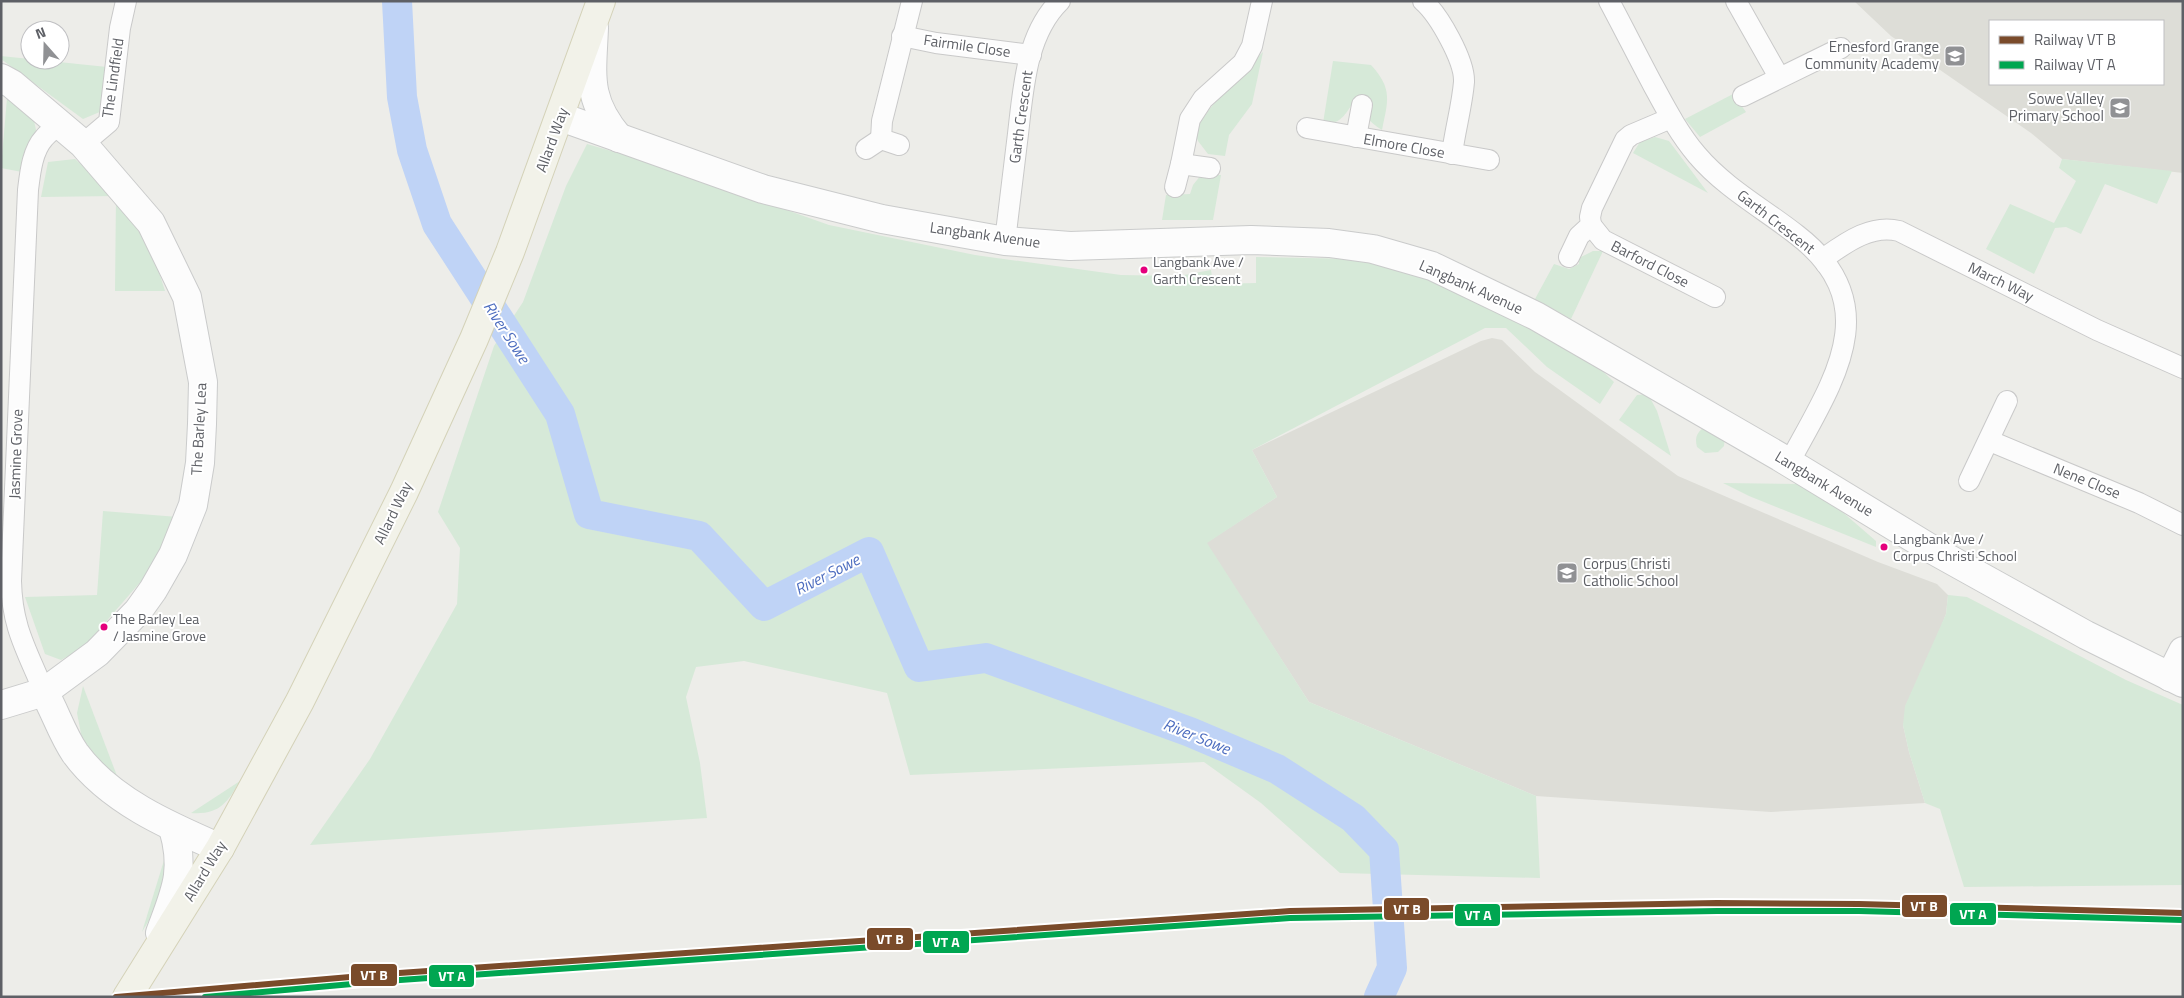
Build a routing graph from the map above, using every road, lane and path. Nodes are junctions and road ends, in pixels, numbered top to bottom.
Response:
1 (126, 1) edge
2 (912, 1) edge
3 (1060, 1) edge
4 (1262, 1) edge
5 (1423, 1) edge
6 (1609, 1) edge
7 (1736, 1) edge
8 (598, 13) edge
9 (902, 36) junction
10 (1840, 48) dead end
11 (1031, 55) junction
12 (1, 78) edge
13 (1779, 78) junction
14 (1743, 96) dead end
15 (1362, 105) dead end
16 (560, 117) junction
17 (1671, 118) junction
18 (59, 125) junction
19 (1307, 128) dead end
20 (1356, 137) junction
21 (619, 138) junction
22 (83, 144) junction
23 (882, 144) dead end
24 (1452, 154) junction
25 (1489, 160) dead end
26 (1181, 164) junction
27 (1210, 168) dead end
28 (1175, 187) dead end
29 (1592, 226) junction
30 (1005, 241) junction
31 (1570, 257) dead end
32 (1826, 264) junction
33 (1715, 297) dead end
34 (2183, 368) edge
35 (2007, 401) dead end
36 (1990, 441) junction
37 (1789, 463) junction
38 (1969, 481) dead end
39 (2183, 525) edge
40 (2183, 651) edge
41 (2176, 680) edge
42 (44, 692) junction
43 (1, 705) edge
44 (173, 828) junction
45 (220, 848) junction
46 (149, 962) junction
47 (127, 997) edge

1 - 22 street, The Lindfield
2 - 9 street, Fairmile Close
3 - 11 street, Garth Crescent
4 - 26 street
5 - 24 street, Elmore Close
6 - 17 street, Garth Crescent
7 - 13 street
8 - 16 main road, Allard Way
8 - 21 street
9 - 11 street, Fairmile Close
9 - 23 street, Fairmile Close
10 - 13 street
11 - 30 street, Garth Crescent
12 - 18 street, The Barley Lea
13 - 14 street
15 - 20 street, Elmore Close
16 - 21 street, Langbank Avenue
16 - 45 main road, Allard Way
17 - 29 street
17 - 32 street, Garth Crescent
18 - 22 street, The Barley Lea
18 - 42 street, Jasmine Grove
19 - 20 street, Elmore Close
20 - 24 street, Elmore Close
21 - 30 street, Langbank Avenue
22 - 42 street, The Barley Lea
24 - 25 street, Elmore Close
26 - 27 street
26 - 28 street
29 - 31 street
29 - 33 street, Barford Close
30 - 37 street, Langbank Avenue
32 - 34 street, March Way
32 - 37 street, Garth Crescent
35 - 36 street
36 - 38 street
36 - 39 street, Nene Close
37 - 41 street, Langbank Avenue
40 - 41 street
42 - 43 street, The Barley Lea
42 - 44 street, Jasmine Grove
44 - 45 street, Jasmine Grove
44 - 46 street
45 - 46 main road, Allard Way
46 - 47 main road, Allard Way

